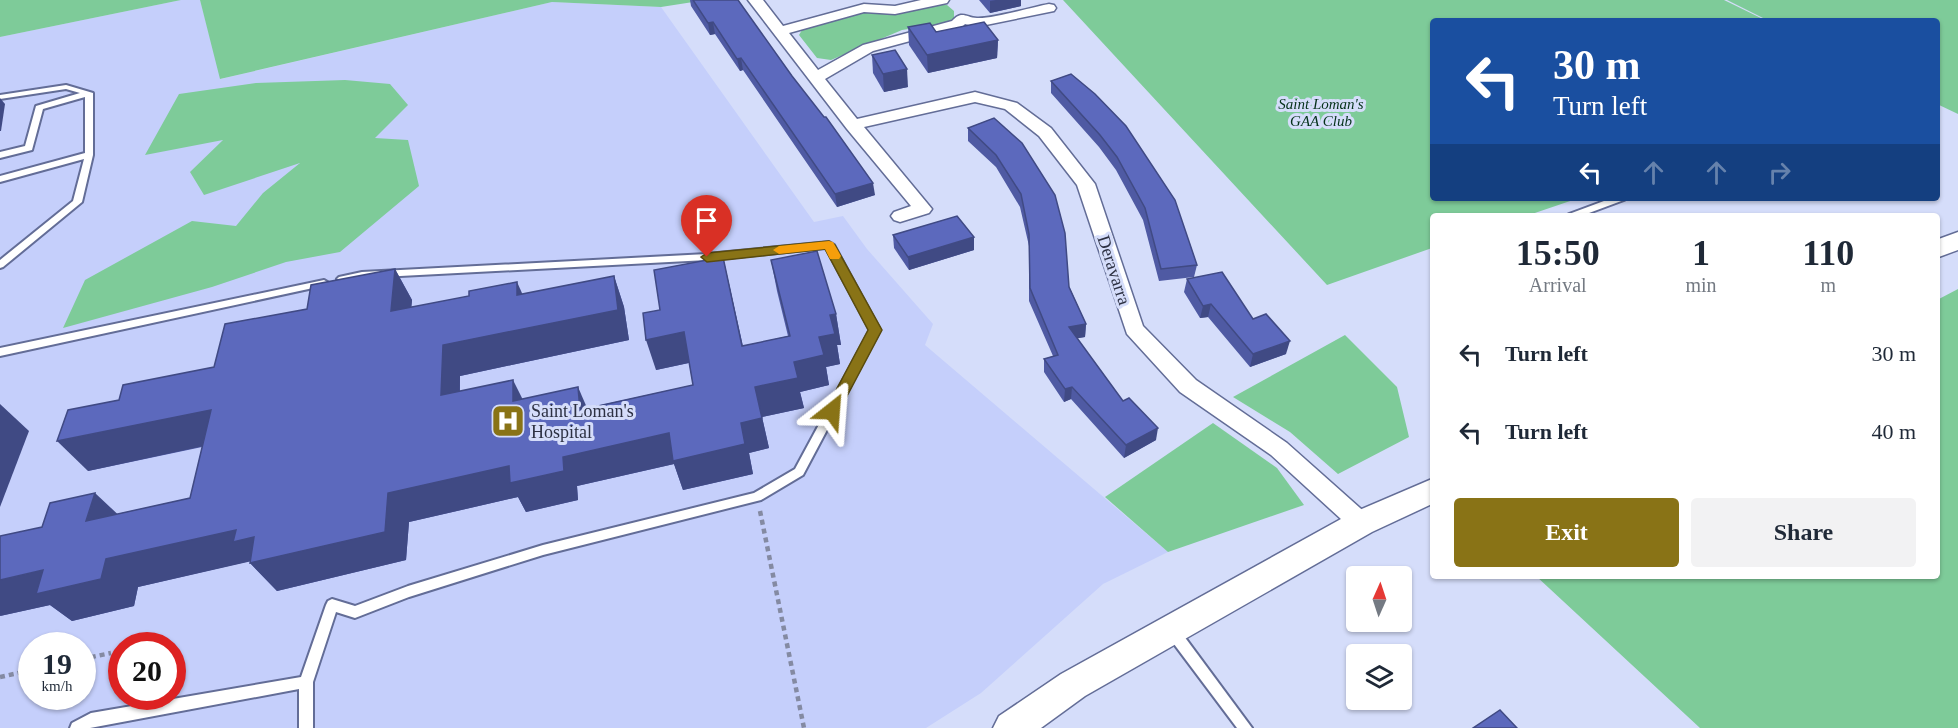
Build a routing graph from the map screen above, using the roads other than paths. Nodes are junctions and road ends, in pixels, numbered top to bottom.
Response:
1 (755, 0) edge
2 (942, 0) edge
3 (952, 0) edge
4 (1048, 8) dead end
5 (963, 18) junction
6 (780, 31) junction
7 (817, 77) junction
8 (89, 93) junction
9 (0, 98) edge
10 (853, 125) junction
11 (0, 155) edge
12 (90, 155) junction
13 (0, 179) edge
14 (1613, 201) edge
15 (1580, 213) edge
16 (900, 216) dead end
17 (0, 265) edge
18 (0, 352) edge
19 (1430, 492) edge
20 (1361, 524) junction
21 (1171, 630) junction
22 (306, 681) junction
23 (77, 728) edge
24 (306, 728) edge
25 (1011, 728) edge
26 (1245, 728) edge

1 - 6 street
2 - 6 street
3 - 5 street
4 - 5 street
5 - 7 street
6 - 7 street
7 - 10 street
8 - 9 lane
8 - 11 lane
8 - 12 lane
10 - 16 street
10 - 20 street, Deravarra
12 - 13 lane
12 - 17 lane
14 - 15 lane
18 - 22 lane
19 - 20 street
20 - 21 street
21 - 25 street
21 - 26 lane
22 - 23 lane
22 - 24 lane

